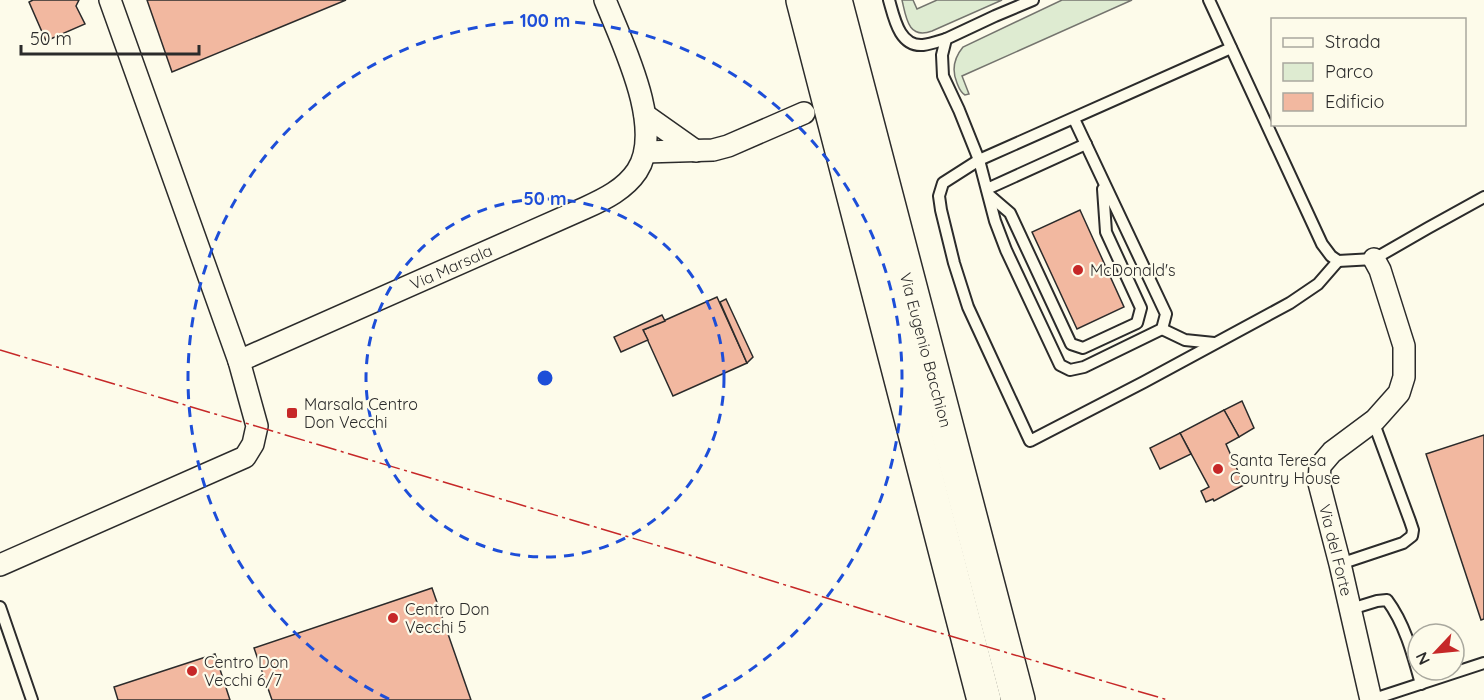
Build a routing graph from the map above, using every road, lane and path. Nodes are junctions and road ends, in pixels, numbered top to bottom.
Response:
1 (110, 0) edge
2 (605, 0) edge
3 (803, 0) edge
4 (835, 0) edge
5 (889, 0) edge
6 (1033, 0) edge
7 (1209, 0) edge
8 (946, 39) junction
9 (1231, 48) junction
10 (804, 113) dead end
11 (645, 115) junction
12 (1074, 119) junction
13 (1086, 144) junction
14 (696, 151) junction
15 (645, 152) junction
16 (979, 160) junction
17 (1103, 182) junction
18 (988, 192) junction
19 (1484, 197) edge
20 (1374, 259) junction
21 (1338, 261) junction
22 (1162, 329) junction
23 (1214, 343) junction
24 (239, 361) junction
25 (1373, 421) junction
26 (1341, 564) junction
27 (0, 565) edge
28 (0, 607) edge
29 (1351, 609) junction
30 (1484, 663) edge
31 (1421, 684) junction
32 (32, 700) edge
33 (984, 700) edge
34 (1018, 700) edge
35 (1371, 700) edge

1 - 24 street
2 - 11 street, Via Marsala
3 - 33 main road, Via Eugenio Bacchion
4 - 34 main road, Via Eugenio Bacchion
5 - 8 lane
6 - 8 lane
7 - 9 lane
8 - 16 lane
9 - 12 lane
9 - 21 lane
10 - 14 street
11 - 14 street
11 - 15 street, Via Marsala
12 - 13 lane
12 - 16 lane
13 - 17 lane
13 - 18 lane
14 - 15 street
15 - 24 street, Via Marsala
16 - 18 lane
16 - 23 lane
17 - 18 lane
17 - 22 lane
18 - 22 lane
19 - 20 lane
20 - 21 lane
20 - 25 street, Via del Forte
21 - 23 lane
22 - 23 lane
24 - 27 street
25 - 26 street, Via del Forte
25 - 26 lane
26 - 29 street, Via del Forte
28 - 32 lane
29 - 31 lane
29 - 35 street, Via del Forte
30 - 31 lane
31 - 35 lane

